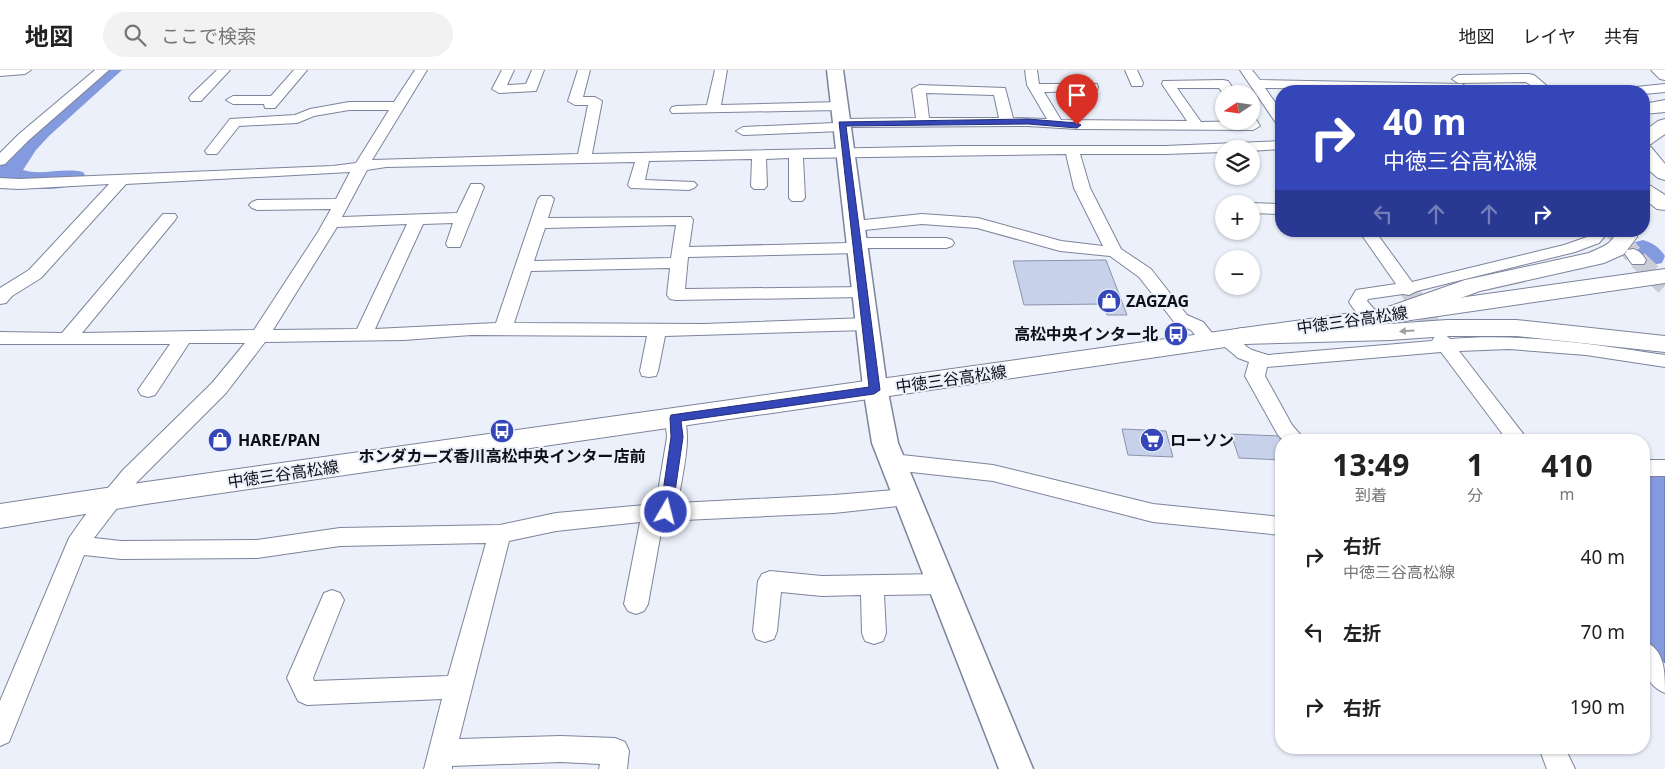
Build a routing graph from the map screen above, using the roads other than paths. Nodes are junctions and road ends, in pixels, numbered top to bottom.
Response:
1 (25, 70) edge
2 (103, 70) edge
3 (224, 70) edge
4 (302, 70) edge
5 (421, 70) edge
6 (508, 70) edge
7 (538, 70) edge
8 (584, 70) edge
9 (721, 70) edge
10 (835, 70) edge
11 (1031, 70) edge
12 (1131, 70) edge
13 (1246, 70) edge
14 (1657, 70) edge
15 (0, 72) edge
16 (1665, 76) edge
17 (1137, 82) dead end
18 (1460, 82) edge
19 (1256, 84) junction
20 (1225, 85) edge
21 (1539, 85) edge
22 (1092, 87) dead end
23 (1036, 88) junction
24 (1665, 88) edge
25 (1650, 90) edge
26 (196, 98) dead end
27 (233, 100) dead end
28 (398, 106) junction
29 (839, 106) junction
30 (1665, 106) edge
31 (1650, 108) edge
32 (713, 109) junction
33 (677, 110) dead end
34 (1275, 111) edge
35 (1650, 119) edge
36 (1665, 120) edge
37 (923, 122) junction
38 (1007, 122) junction
39 (1057, 124) junction
40 (842, 125) junction
41 (1665, 125) edge
42 (1197, 126) junction
43 (1215, 126) edge
44 (743, 131) dead end
45 (1650, 136) edge
46 (20, 141) junction
47 (0, 142) edge
48 (1275, 145) edge
49 (1072, 150) junction
50 (212, 151) dead end
51 (845, 151) junction
52 (585, 154) junction
53 (796, 154) junction
54 (759, 155) junction
55 (643, 157) junction
56 (1650, 160) edge
57 (0, 161) edge
58 (363, 163) junction
59 (1665, 174) edge
60 (691, 175) junction
61 (121, 180) junction
62 (0, 183) edge
63 (758, 186) dead end
64 (476, 187) dead end
65 (1650, 194) edge
66 (797, 198) dead end
67 (546, 199) dead end
68 (341, 204) junction
69 (1665, 204) edge
70 (257, 205) dead end
71 (1260, 208) edge
72 (1275, 209) edge
73 (1650, 212) edge
74 (169, 217) dead end
75 (463, 218) junction
76 (417, 220) junction
77 (1665, 221) edge
78 (331, 222) junction
79 (538, 223) junction
80 (1371, 237) edge
81 (1595, 237) edge
82 (1626, 237) edge
83 (857, 239) junction
84 (946, 243) dead end
85 (454, 244) dead end
86 (1114, 252) junction
87 (680, 258) junction
88 (524, 266) junction
89 (1665, 276) edge
90 (1408, 289) junction
91 (864, 292) junction
92 (0, 299) edge
93 (1383, 316) junction
94 (867, 324) junction
95 (503, 329) junction
96 (657, 330) junction
97 (363, 335) junction
98 (260, 336) junction
99 (184, 337) junction
100 (0, 338) edge
101 (68, 338) junction
102 (1226, 339) junction
103 (1443, 343) junction
104 (1665, 344) edge
105 (1259, 359) junction
106 (1665, 361) edge
107 (649, 371) dead end
108 (148, 390) dead end
109 (874, 390) junction
110 (675, 418) junction
111 (1289, 434) edge
112 (1513, 434) edge
113 (893, 462) junction
114 (1650, 468) edge
115 (1665, 468) edge
116 (907, 497) junction
117 (112, 498) junction
118 (659, 512) junction
119 (0, 516) edge
120 (1275, 525) edge
121 (500, 534) junction
122 (77, 545) junction
123 (942, 584) junction
124 (872, 586) junction
125 (332, 600) dead end
126 (636, 604) dead end
127 (765, 631) dead end
128 (874, 633) dead end
129 (1650, 660) edge
130 (1665, 681) edge
131 (458, 687) junction
132 (0, 733) edge
133 (1555, 754) edge
134 (440, 761) edge
135 (613, 769) edge
136 (1016, 769) edge
137 (1561, 769) edge

1 - 15 street
2 - 46 street
3 - 26 street
4 - 27 street
5 - 28 street
6 - 7 street
8 - 52 street
9 - 32 street
10 - 29 street
11 - 23 street
12 - 17 street
13 - 19 street
14 - 16 street
18 - 19 street
18 - 21 street
19 - 34 street
20 - 42 street
22 - 23 street
23 - 39 street
24 - 25 street
28 - 50 street
28 - 58 street
29 - 32 street
29 - 40 street
30 - 31 main road
32 - 33 street
35 - 36 main road
37 - 38 street
37 - 38 street
37 - 40 street
38 - 39 street
39 - 42 street
40 - 44 street
40 - 51 street
41 - 45 main road
42 - 43 street
46 - 47 street
46 - 57 street
48 - 49 street
49 - 51 street
49 - 86 street
51 - 53 street
51 - 83 street
52 - 55 street
52 - 58 street
53 - 54 street
53 - 66 street
54 - 60 street
54 - 63 street
55 - 60 street
55 - 60 street
56 - 59 main road
58 - 61 street
58 - 68 street
61 - 62 street
61 - 92 street
64 - 75 street
65 - 69 main road
67 - 79 street
68 - 70 street
68 - 78 street
71 - 72 street
73 - 77 main road
74 - 101 street
75 - 76 street
75 - 85 street
76 - 78 street
76 - 97 street
78 - 98 street
79 - 87 street
79 - 88 street
80 - 90 street
81 - 90 street
82 - 93 main road
83 - 84 street
83 - 86 street
83 - 87 street
83 - 91 street
86 - 102 street
87 - 88 street
87 - 91 street
88 - 95 street
89 - 93 main road, 中徳三谷高松線
90 - 93 street
91 - 94 street
93 - 102 main road, 中徳三谷高松線
94 - 96 street
94 - 109 street
95 - 96 street
95 - 97 street
96 - 107 street
97 - 98 street
98 - 99 street
98 - 117 street
99 - 101 street
99 - 108 street
100 - 101 street
104 -> 102 main road
102 - 105 street
102 - 109 main road, 中徳三谷高松線
103 - 105 street
103 - 106 street
103 - 112 street
105 - 111 street
109 - 110 main road, 中徳三谷高松線
109 - 113 street
110 - 117 main road, 中徳三谷高松線
110 - 118 street
113 - 116 street
113 - 120 street
114 - 115 street
116 - 118 street
116 - 123 street
117 - 119 main road, 中徳三谷高松線
117 - 122 street
118 - 121 street
118 - 126 street
121 - 122 street
121 - 131 street
122 - 132 street
123 - 124 street
123 - 136 street
124 - 127 street
124 - 128 street
125 - 131 street
129 - 130 street
131 - 134 street
133 - 137 street
134 - 135 street

